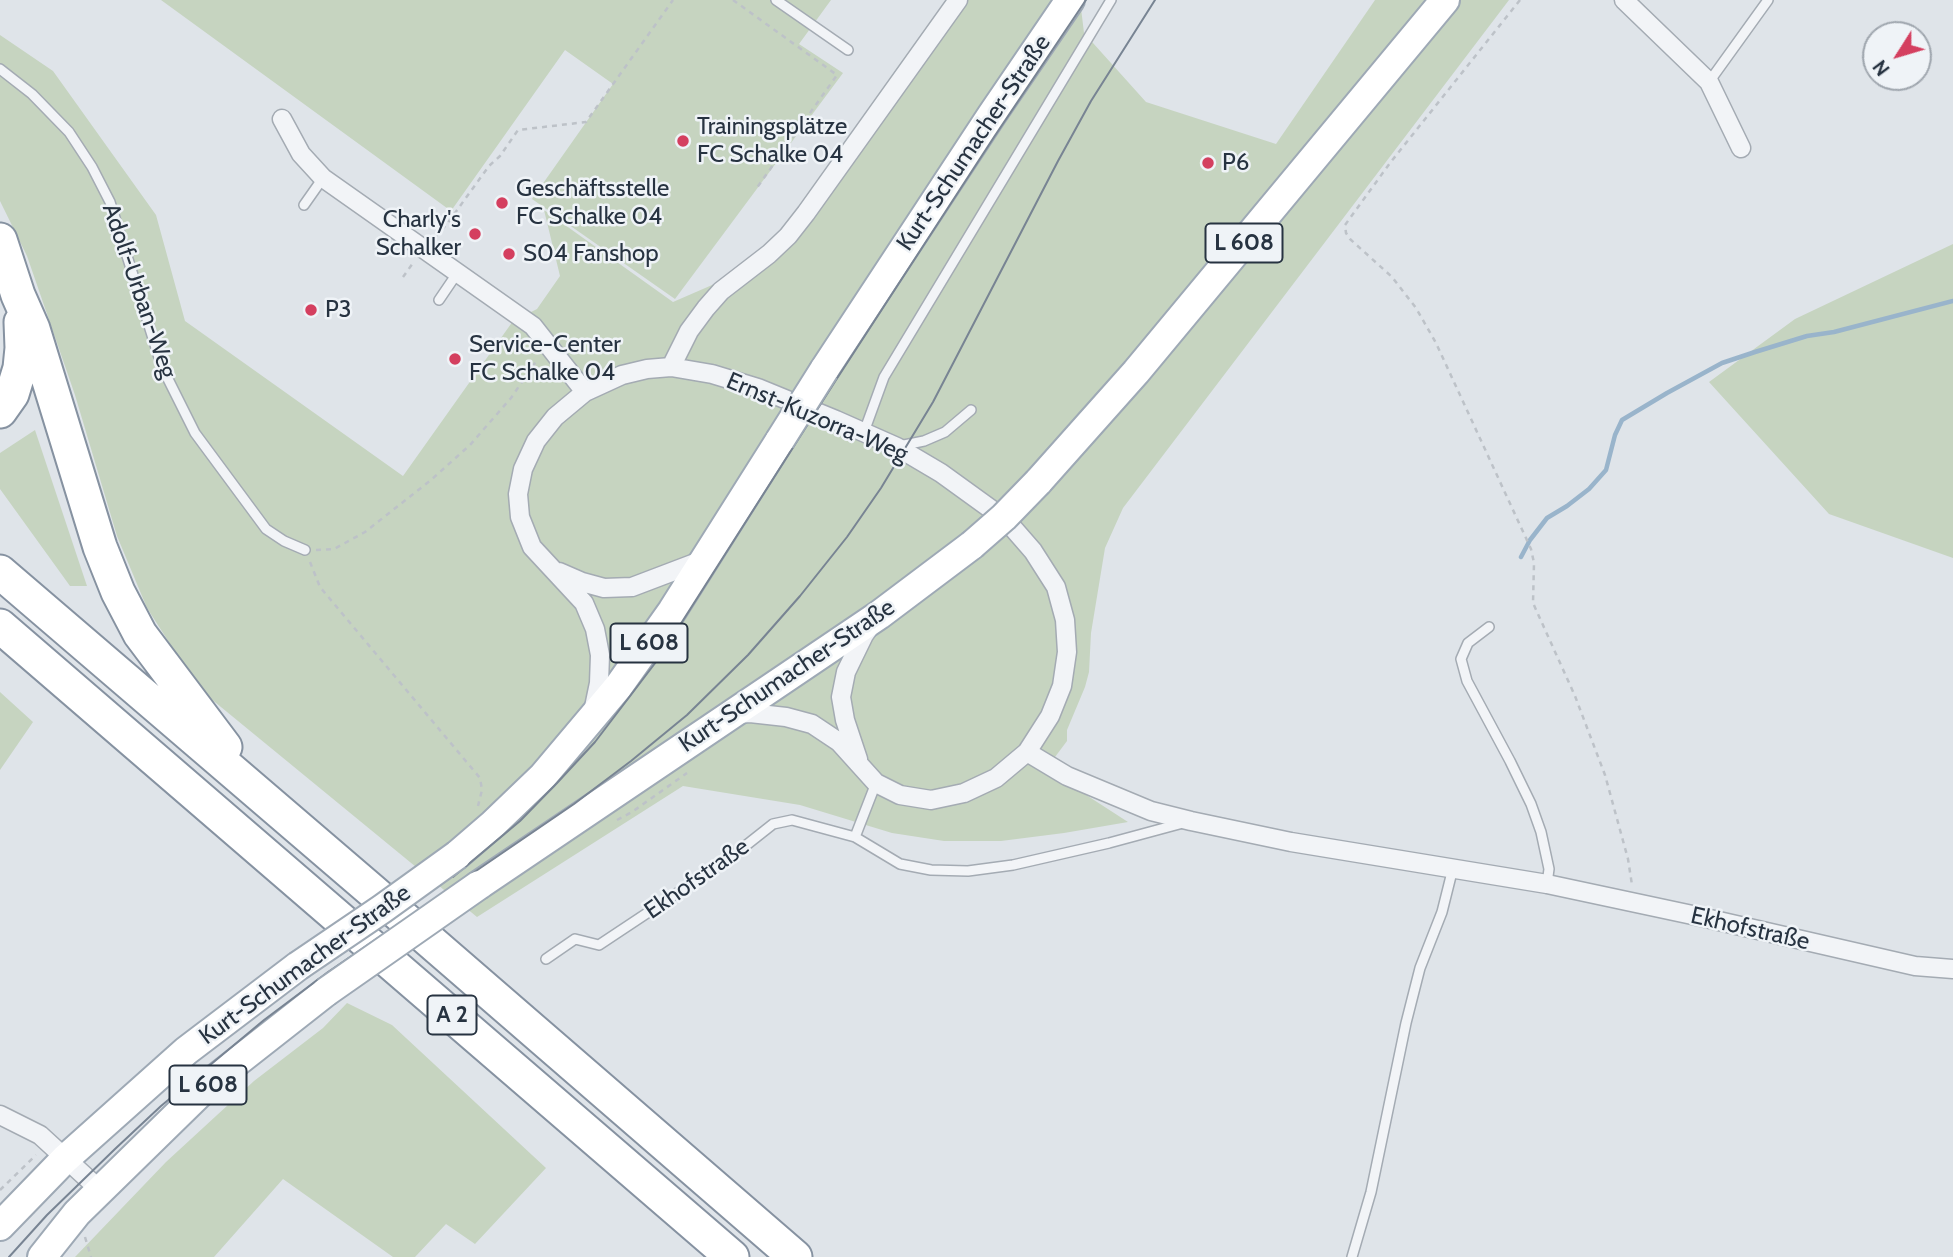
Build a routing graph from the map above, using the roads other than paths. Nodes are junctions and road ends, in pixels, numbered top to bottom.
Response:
1 (776, 0) edge
2 (958, 0) edge
3 (1070, 0) edge
4 (1111, 0) edge
5 (1445, 0) edge
6 (1624, 0) edge
7 (1768, 0) edge
8 (848, 50) dead end
9 (0, 69) edge
10 (1709, 82) junction
11 (282, 120) dead end
12 (1741, 148) dead end
13 (324, 178) junction
14 (304, 205) dead end
15 (0, 240) edge
16 (458, 272) junction
17 (18, 295) junction
18 (439, 300) dead end
19 (671, 367) junction
20 (584, 392) junction
21 (971, 410) dead end
22 (0, 411) edge
23 (863, 432) junction
24 (897, 447) junction
25 (305, 550) road end
26 (703, 560) junction
27 (552, 569) junction
28 (0, 572) edge
29 (879, 615) junction
30 (0, 626) edge
31 (1489, 627) dead end
32 (730, 715) junction
33 (590, 722) junction
34 (1027, 752) junction
35 (860, 766) junction
36 (876, 783) junction
37 (264, 799) junction
38 (1191, 821) junction
39 (855, 837) junction
40 (1454, 868) junction
41 (1548, 884) junction
42 (546, 959) dead end
43 (1953, 969) edge
44 (0, 1115) edge
45 (65, 1159) junction
46 (100, 1190) junction
47 (0, 1227) edge
48 (41, 1257) edge
49 (732, 1257) edge
50 (795, 1257) edge
51 (1352, 1257) edge

1 - 8 lane
2 - 19 street
3 - 26 main road, Kurt-Schumacher-Straße / L 608, bridge
4 - 23 lane
5 - 29 main road, Kurt-Schumacher-Straße / L 608, bridge
6 - 10 street
7 - 10 lane
9 - 25 lane, Adolf-Urban-Weg
10 - 12 street
11 - 13 street
13 - 14 lane
13 - 16 street
15 - 17 highway
16 - 18 lane
16 - 20 street
17 - 22 highway
17 - 37 highway
19 - 20 street, Ernst-Kuzorra-Weg
19 - 23 street, Ernst-Kuzorra-Weg
20 - 27 street, Ernst-Kuzorra-Weg
21 - 24 lane
23 - 24 street, Ernst-Kuzorra-Weg
24 - 34 street, Ernst-Kuzorra-Weg
26 - 27 street, Ernst-Kuzorra-Weg
26 - 33 main road, Kurt-Schumacher-Straße / L 608
27 - 33 street, Ernst-Kuzorra-Weg
28 - 37 highway, A 2
29 - 32 main road, Kurt-Schumacher-Straße / L 608
29 - 35 street, Ernst-Kuzorra-Weg
30 - 49 highway, A 2
31 - 41 lane
32 - 35 street, Ernst-Kuzorra-Weg
32 - 46 main road, Kurt-Schumacher-Straße / L 608, bridge
33 - 45 main road, Kurt-Schumacher-Straße / L 608, bridge
34 - 36 street, Ernst-Kuzorra-Weg
34 - 38 street, Ekhofstraße
35 - 36 street, Ernst-Kuzorra-Weg
36 - 39 lane
37 - 50 highway, A 2
38 - 39 lane, Ekhofstraße
38 - 40 street, Ekhofstraße
39 - 42 lane, Ekhofstraße
40 - 41 street, Ekhofstraße
40 - 51 lane
41 - 43 street, Ekhofstraße
44 - 45 street
45 - 46 street
45 - 47 main road, Kurt-Schumacher-Straße / L 608
46 - 48 main road, Kurt-Schumacher-Straße / L 608

